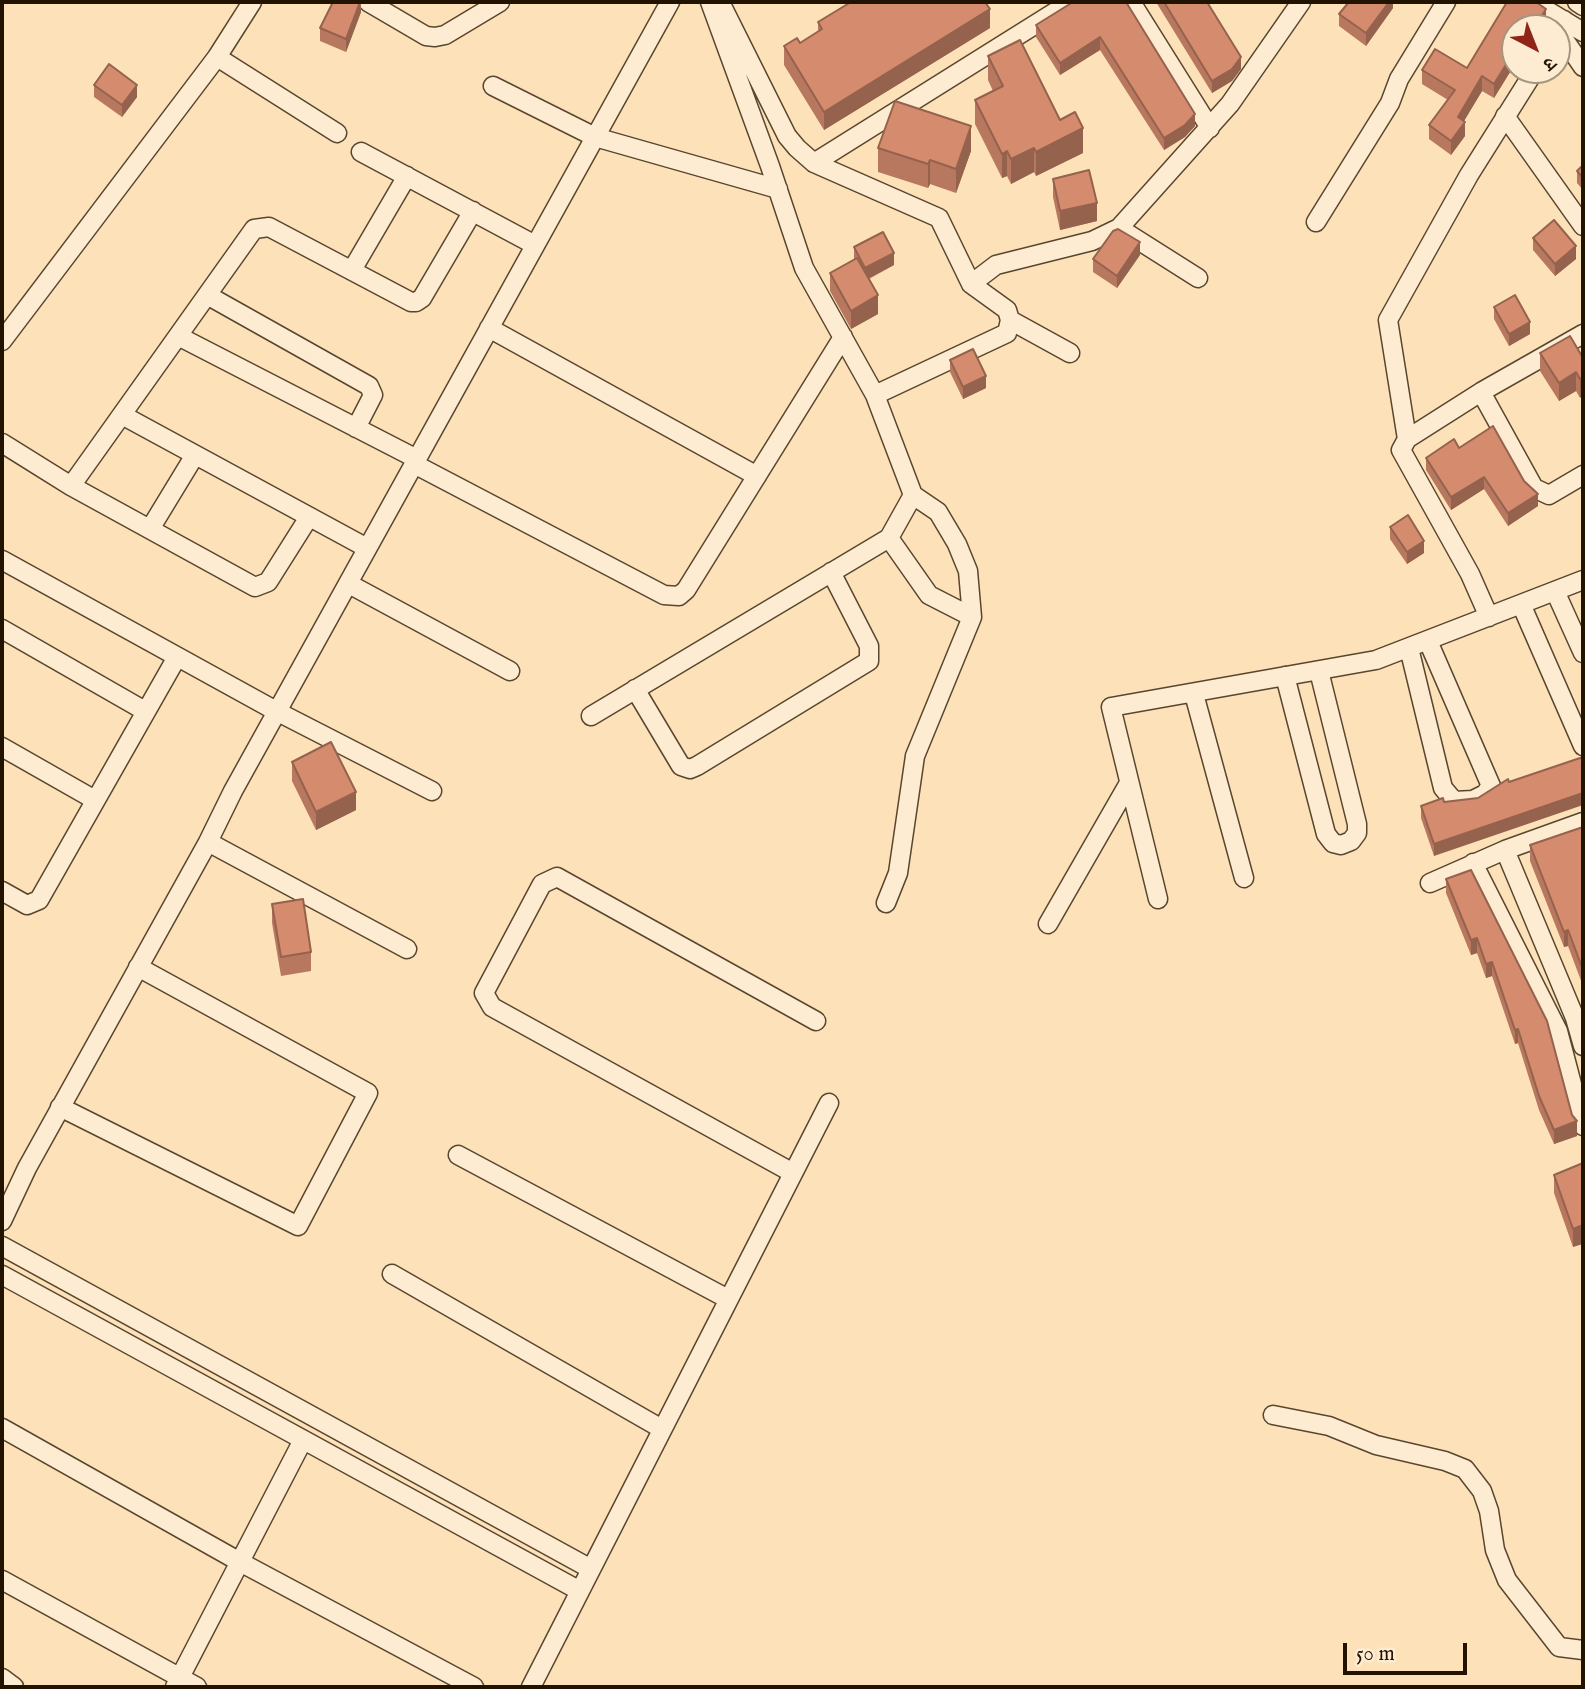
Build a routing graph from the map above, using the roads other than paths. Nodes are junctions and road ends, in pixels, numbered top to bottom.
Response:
1 (252, 2) edge
2 (368, 2) edge
3 (500, 2) edge
4 (670, 2) edge
5 (710, 2) edge
6 (720, 2) edge
7 (1071, 2) edge
8 (1131, 2) edge
9 (1301, 2) edge
10 (1446, 2) edge
11 (1577, 2) edge
12 (1583, 6) edge
13 (1571, 47) edge
14 (217, 57) junction
15 (1583, 67) edge
16 (1526, 84) edge
17 (493, 86) dead end
18 (1505, 117) junction
19 (1210, 128) junction
20 (337, 132) dead end
21 (595, 137) junction
22 (361, 152) dead end
23 (814, 163) junction
24 (407, 176) junction
25 (778, 189) junction
26 (473, 211) junction
27 (1316, 222) dead end
28 (1583, 226) edge
29 (1119, 228) junction
30 (535, 245) junction
31 (352, 270) junction
32 (1198, 278) dead end
33 (971, 285) junction
34 (207, 295) junction
35 (1010, 320) junction
36 (489, 328) junction
37 (1583, 334) edge
38 (178, 336) junction
39 (843, 337) junction
40 (2, 341) edge
41 (1070, 353) dead end
42 (1481, 392) junction
43 (875, 395) junction
44 (122, 415) junction
45 (356, 428) junction
46 (1407, 439) junction
47 (2, 443) edge
48 (195, 455) junction
49 (415, 461) junction
50 (1583, 475) edge
51 (757, 476) junction
52 (71, 486) junction
53 (914, 495) junction
54 (309, 517) junction
55 (150, 529) junction
56 (889, 538) junction
57 (367, 548) junction
58 (2, 560) edge
59 (831, 572) junction
60 (1583, 580) edge
61 (349, 584) junction
62 (1555, 591) junction
63 (1521, 604) junction
64 (972, 617) junction
65 (1489, 617) junction
66 (2, 629) edge
67 (1428, 641) junction
68 (1409, 648) junction
69 (1583, 653) edge
70 (177, 657) junction
71 (510, 671) dead end
72 (1319, 671) junction
73 (1285, 677) junction
74 (635, 689) junction
75 (1194, 694) junction
76 (145, 711) junction
77 (276, 711) junction
78 (591, 716) dead end
79 (1583, 746) edge
80 (2, 747) edge
81 (1129, 783) junction
82 (432, 791) dead end
83 (95, 800) junction
84 (1583, 822) edge
85 (208, 842) junction
86 (1505, 850) junction
87 (1473, 863) junction
88 (1244, 878) dead end
89 (1430, 883) dead end
90 (2, 891) edge
91 (1158, 899) dead end
92 (886, 903) dead end
93 (1048, 924) dead end
94 (407, 949) dead end
95 (138, 967) junction
96 (816, 1021) dead end
97 (1583, 1046) edge
98 (829, 1103) dead end
99 (60, 1107) junction
100 (1583, 1126) edge
101 (458, 1154) dead end
102 (793, 1172) junction
103 (2, 1221) edge
104 (2, 1246) edge
105 (392, 1274) dead end
106 (2, 1275) edge
107 (728, 1299) junction
108 (1273, 1415) dead end
109 (2, 1428) edge
110 (662, 1429) junction
111 (303, 1440) junction
112 (240, 1562) junction
113 (591, 1569) junction
114 (2, 1580) edge
115 (580, 1591) junction
116 (1583, 1650) edge
117 (2, 1678) edge
118 (178, 1682) edge
119 (14, 1687) edge
120 (197, 1687) edge
121 (474, 1687) edge
122 (531, 1687) edge

1 - 14 street
2 - 3 street
4 - 21 street
5 - 25 street
6 - 23 street
7 - 23 street
8 - 19 street
9 - 19 street
10 - 27 street
11 - 12 street
13 - 15 street
14 - 20 street
14 - 40 street
16 - 18 street
17 - 21 street
18 - 28 street
18 - 46 street
19 - 29 street
21 - 25 street
21 - 30 street
22 - 24 street
23 - 33 street
24 - 26 street
24 - 31 street
25 - 39 street
26 - 30 street
26 - 31 street
29 - 32 street
29 - 33 street
30 - 36 street
31 - 34 street
33 - 35 street
34 - 38 street
34 - 45 street
35 - 41 street
35 - 43 street
36 - 49 street
36 - 51 street
37 - 42 street
38 - 44 street
38 - 45 street
39 - 43 street
39 - 51 street
42 - 46 street
42 - 50 street
43 - 53 street
44 - 48 street
44 - 52 street
45 - 49 street
46 - 65 street
47 - 52 street
48 - 54 street
48 - 55 street
49 - 51 street
49 - 57 street
52 - 55 street
53 - 56 street
53 - 64 street
54 - 55 street
54 - 57 street
56 - 59 street
56 - 64 street
57 - 61 street
58 - 70 street
59 - 74 street
59 - 74 street
60 - 62 street
61 - 71 street
61 - 77 street
62 - 63 street
62 - 69 street
63 - 65 street
63 - 79 street
64 - 92 street
65 - 67 street
66 - 76 street
67 - 68 street
67 - 68 street
68 - 72 street
70 - 76 street
70 - 77 street
72 - 73 street
72 - 73 street
73 - 75 street
74 - 78 street
75 - 81 street
75 - 88 street
76 - 83 street
77 - 82 street
77 - 85 street
80 - 83 street
81 - 91 street
81 - 93 street
83 - 90 street
84 - 86 street
85 - 94 street
85 - 95 street
86 - 87 street
86 - 97 street
87 - 89 street
87 - 100 street
95 - 99 street
95 - 99 street
96 - 102 street
98 - 102 street
99 - 103 street
101 - 107 street
102 - 107 street
104 - 113 street
105 - 110 street
106 - 111 street
107 - 110 street
108 - 116 street
109 - 112 street
110 - 113 street
111 - 112 street
111 - 115 street
112 - 118 street
112 - 121 street
113 - 115 street
114 - 118 street
115 - 122 street
117 - 119 street
118 - 120 street

